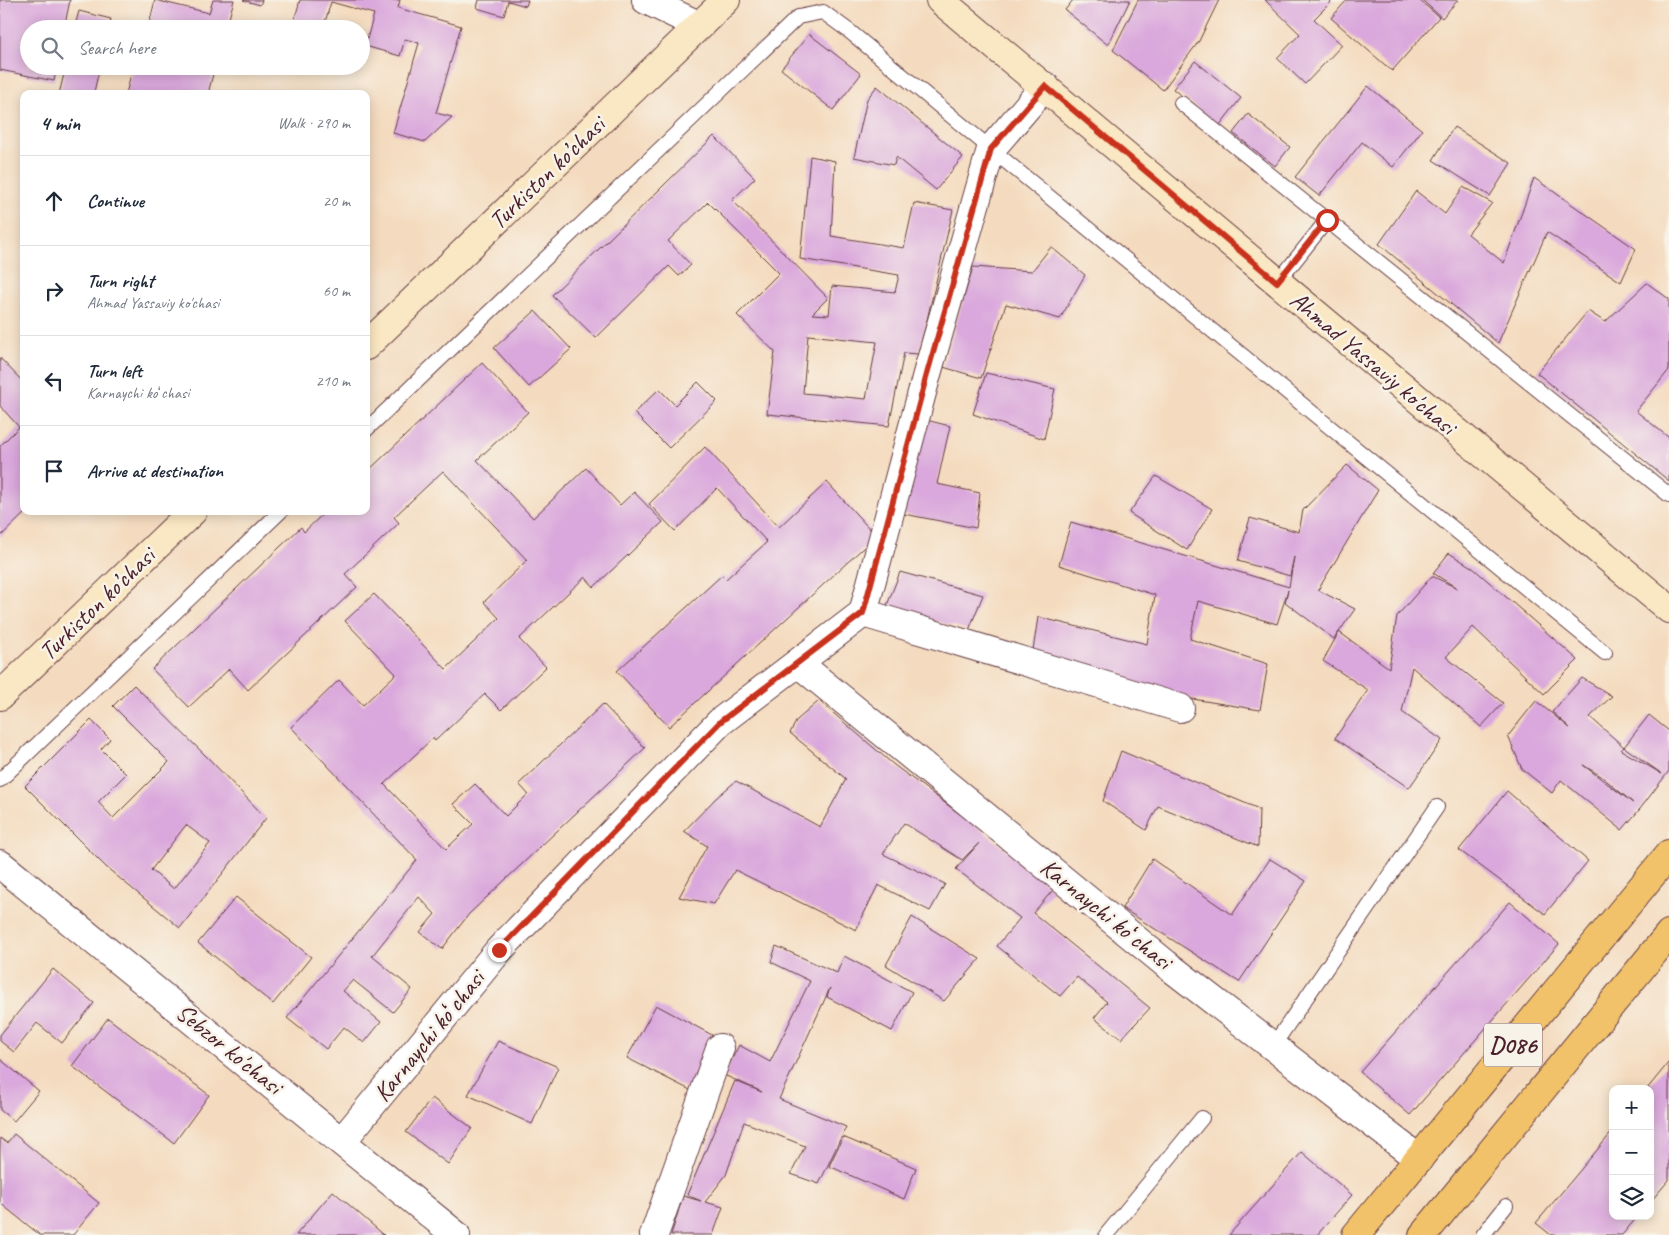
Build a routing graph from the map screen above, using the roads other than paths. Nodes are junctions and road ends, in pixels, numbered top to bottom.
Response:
1 (646, 0) edge
2 (726, 0) edge
3 (940, 0) edge
4 (700, 26) junction
5 (1045, 86) junction
6 (1181, 103) dead end
7 (991, 149) junction
8 (1327, 220) junction
9 (1277, 282) junction
10 (370, 342) edge
11 (370, 426) edge
12 (1669, 495) edge
13 (189, 515) edge
14 (277, 515) edge
15 (1669, 609) edge
16 (863, 613) junction
17 (1606, 654) dead end
18 (798, 662) junction
19 (0, 696) edge
20 (1180, 708) dead end
21 (0, 780) edge
22 (1437, 807) dead end
23 (1669, 854) edge
24 (0, 864) edge
25 (1669, 934) edge
26 (1273, 1046) junction
27 (720, 1048) dead end
28 (1202, 1118) dead end
29 (342, 1141) junction
30 (1419, 1159) junction
31 (1506, 1206) dead end
32 (456, 1235) edge
33 (654, 1235) edge
34 (1106, 1235) edge
35 (1356, 1235) edge
36 (1424, 1235) edge
37 (1482, 1235) edge

1 - 4 street
2 - 4 main road, Turkiston ko’chasi
3 - 5 main road, Ahmad Yassaviy ko'chasi
4 - 10 main road, Turkiston ko’chasi
5 - 7 street
5 - 9 main road, Ahmad Yassaviy ko'chasi
6 - 8 lane
7 - 11 lane
7 - 16 street
7 - 17 lane
8 - 9 lane
8 - 12 lane
9 - 15 main road, Ahmad Yassaviy ko'chasi
13 - 19 main road, Turkiston ko’chasi
14 - 21 lane
16 - 18 street, Karnaychi koʻchasi
16 - 20 street
18 - 26 street, Karnaychi koʻchasi
18 - 29 street, Karnaychi koʻchasi
22 - 26 lane
23 - 30 main road, D086
24 - 29 street, Sebzor ko'chasi
25 - 36 main road, D086
26 - 30 street, Karnaychi koʻchasi
27 - 33 street
28 - 34 lane
29 - 32 street, Sebzor ko'chasi
30 - 35 main road, D086
31 - 37 lane

